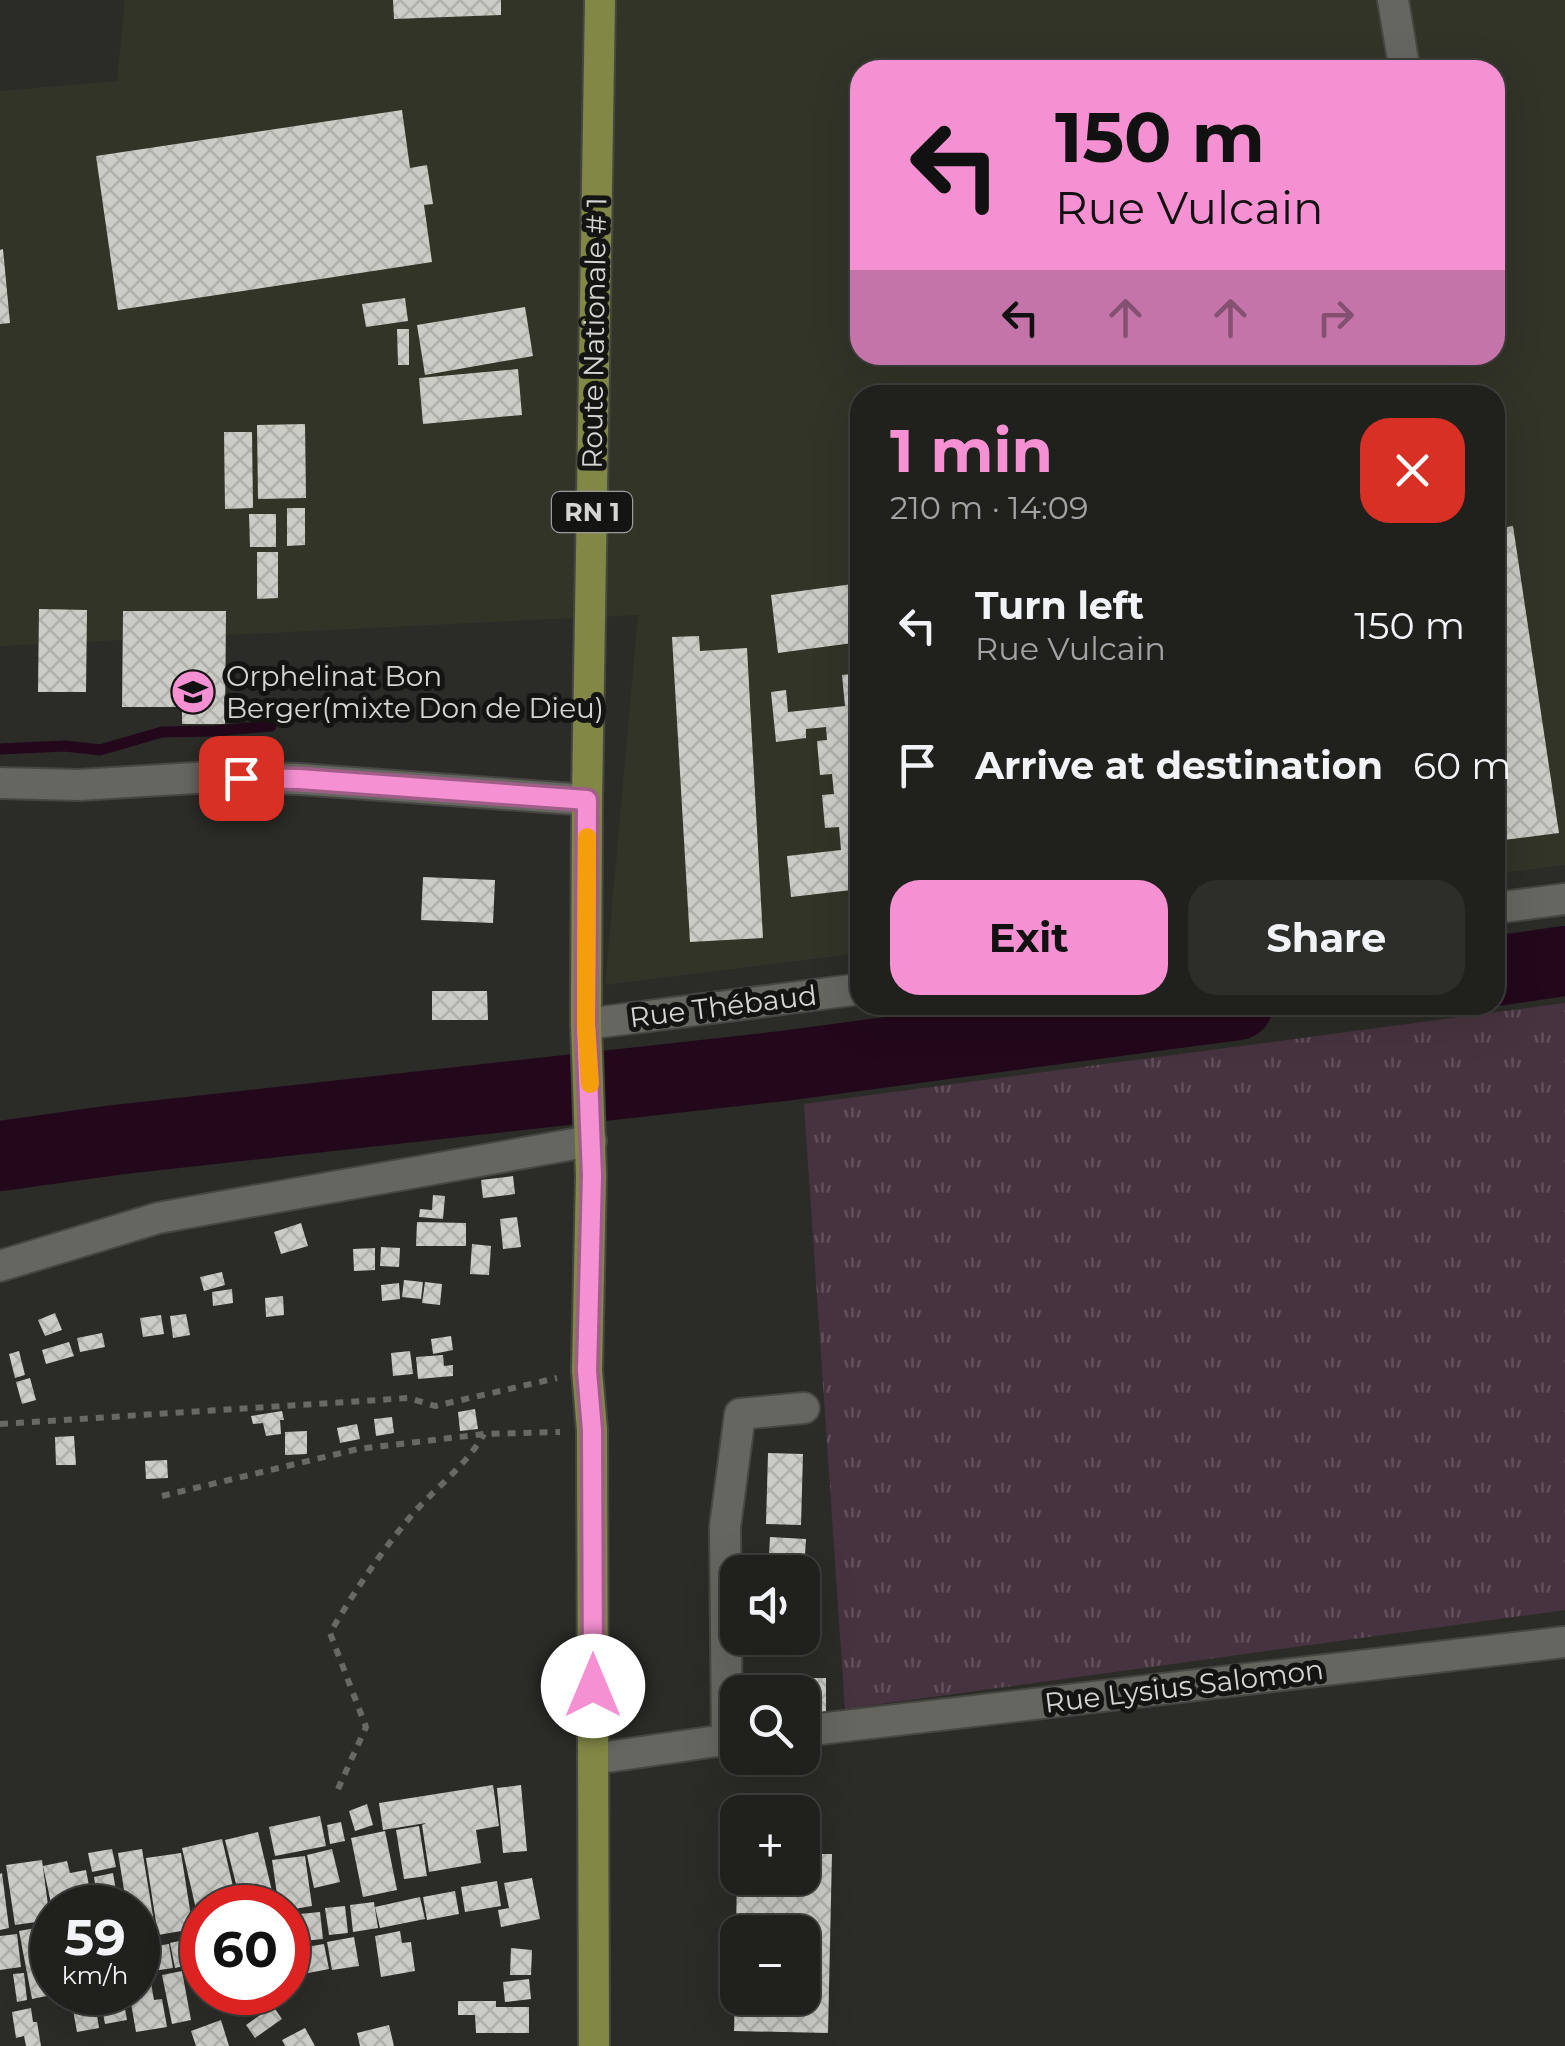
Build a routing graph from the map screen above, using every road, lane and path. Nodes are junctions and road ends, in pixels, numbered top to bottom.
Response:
1 (600, 0) edge
2 (1393, 0) edge
3 (1403, 60) edge
4 (0, 784) edge
5 (587, 800) junction
6 (1565, 899) edge
7 (1505, 907) edge
8 (850, 990) edge
9 (586, 1024) junction
10 (591, 1141) junction
11 (0, 1266) edge
12 (587, 1371) junction
13 (804, 1408) dead end
14 (0, 1424) edge
15 (592, 1430) junction
16 (484, 1434) junction
17 (162, 1496) dead end
18 (1565, 1642) edge
19 (730, 1675) edge
20 (820, 1729) edge
21 (720, 1741) edge
22 (594, 1758) junction
23 (338, 1789) dead end
24 (594, 2046) edge

1 - 5 main road, Route Nationale # 1 / RN 1
2 - 3 street
4 - 5 street
5 - 9 main road, Route Nationale # 1 / RN 1
6 - 7 street
8 - 9 street, Rue Thébaud
9 - 10 main road, Route Nationale # 1 / RN 1
10 - 11 street
10 - 12 main road, Route Nationale # 1 / RN 1
12 - 14 path
12 - 15 main road, Route Nationale # 1 / RN 1
13 - 19 street
15 - 16 path
15 - 22 main road, Route Nationale # 1 / RN 1
16 - 17 path
16 - 23 path
18 - 20 street, Rue Lysius Salomon
21 - 22 street
22 - 24 main road, Route Nationale # 1 / RN 1

